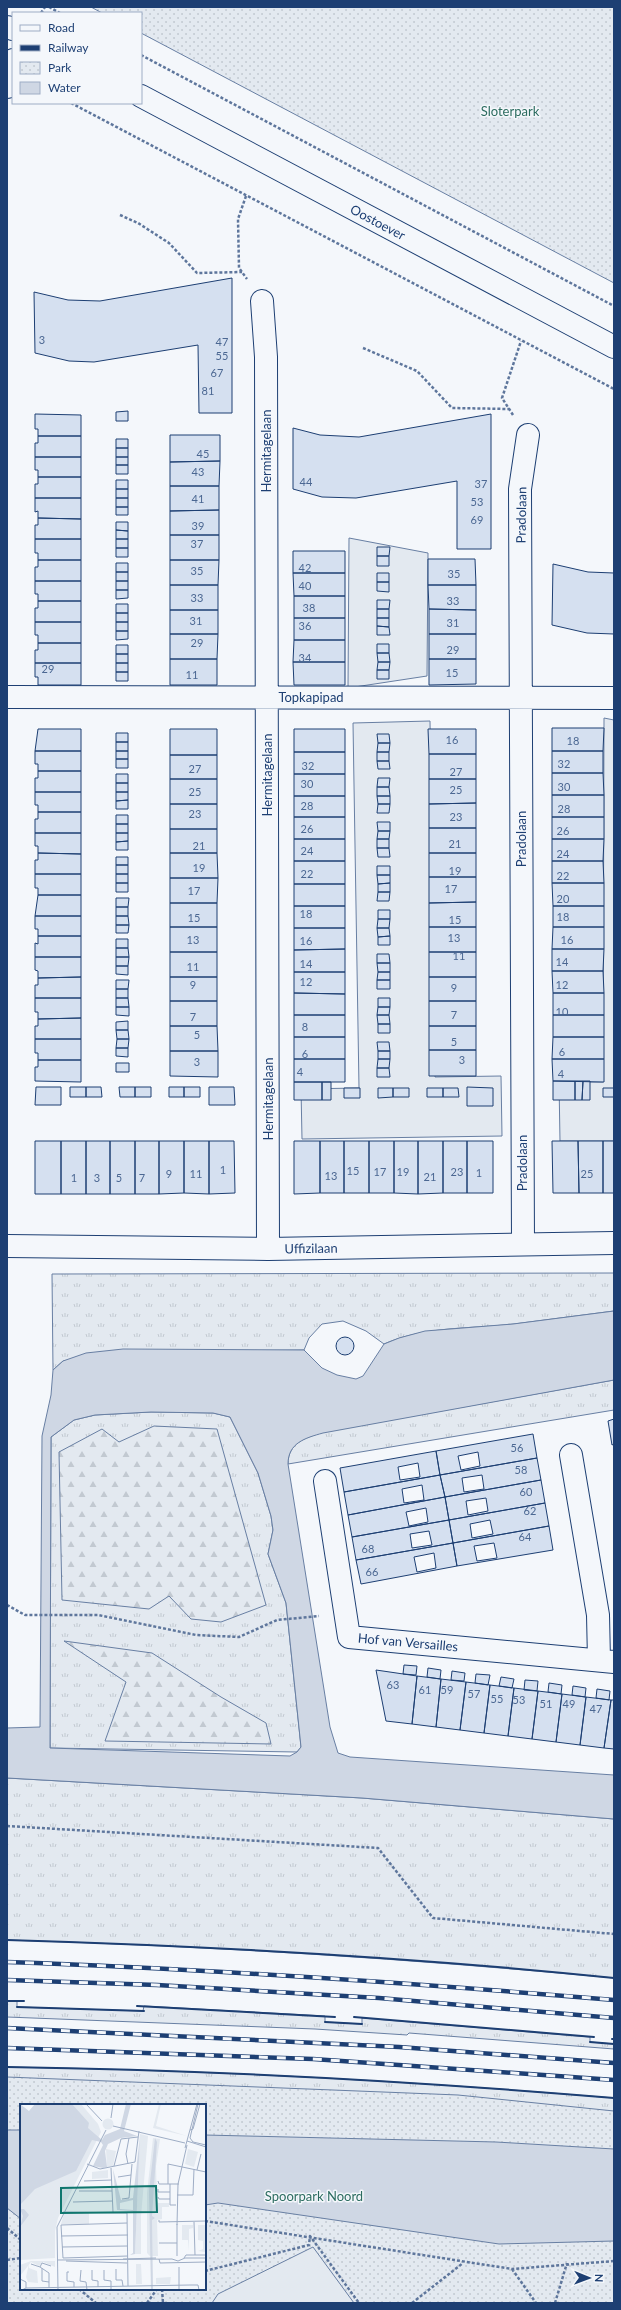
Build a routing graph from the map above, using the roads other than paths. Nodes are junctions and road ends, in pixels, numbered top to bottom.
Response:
1 (12, 62) edge
2 (7, 87) edge
3 (142, 97) edge
4 (262, 301) road end
5 (614, 347) edge
6 (528, 435) road end
7 (267, 696) junction
8 (7, 697) edge
9 (521, 697) junction
10 (614, 698) edge
11 (523, 1243) junction
12 (614, 1243) edge
13 (7, 1246) edge
14 (268, 1249) junction
15 (571, 1455) dead end
16 (325, 1481) dead end
17 (607, 1661) edge

1 - 2 street
3 - 5 street, Oostoever
4 - 7 street, Hermitagelaan
6 - 9 street, Pradolaan
7 - 8 street, Topkapipad
7 - 9 street, Topkapipad
7 - 14 street, Hermitagelaan
9 - 10 street, Topkapipad
9 - 11 street, Pradolaan
11 - 12 street, Uffizilaan
11 - 14 street, Uffizilaan
13 - 14 street, Uffizilaan
15 - 17 street, Hof van Versailles
16 - 17 street, Hof van Versailles

